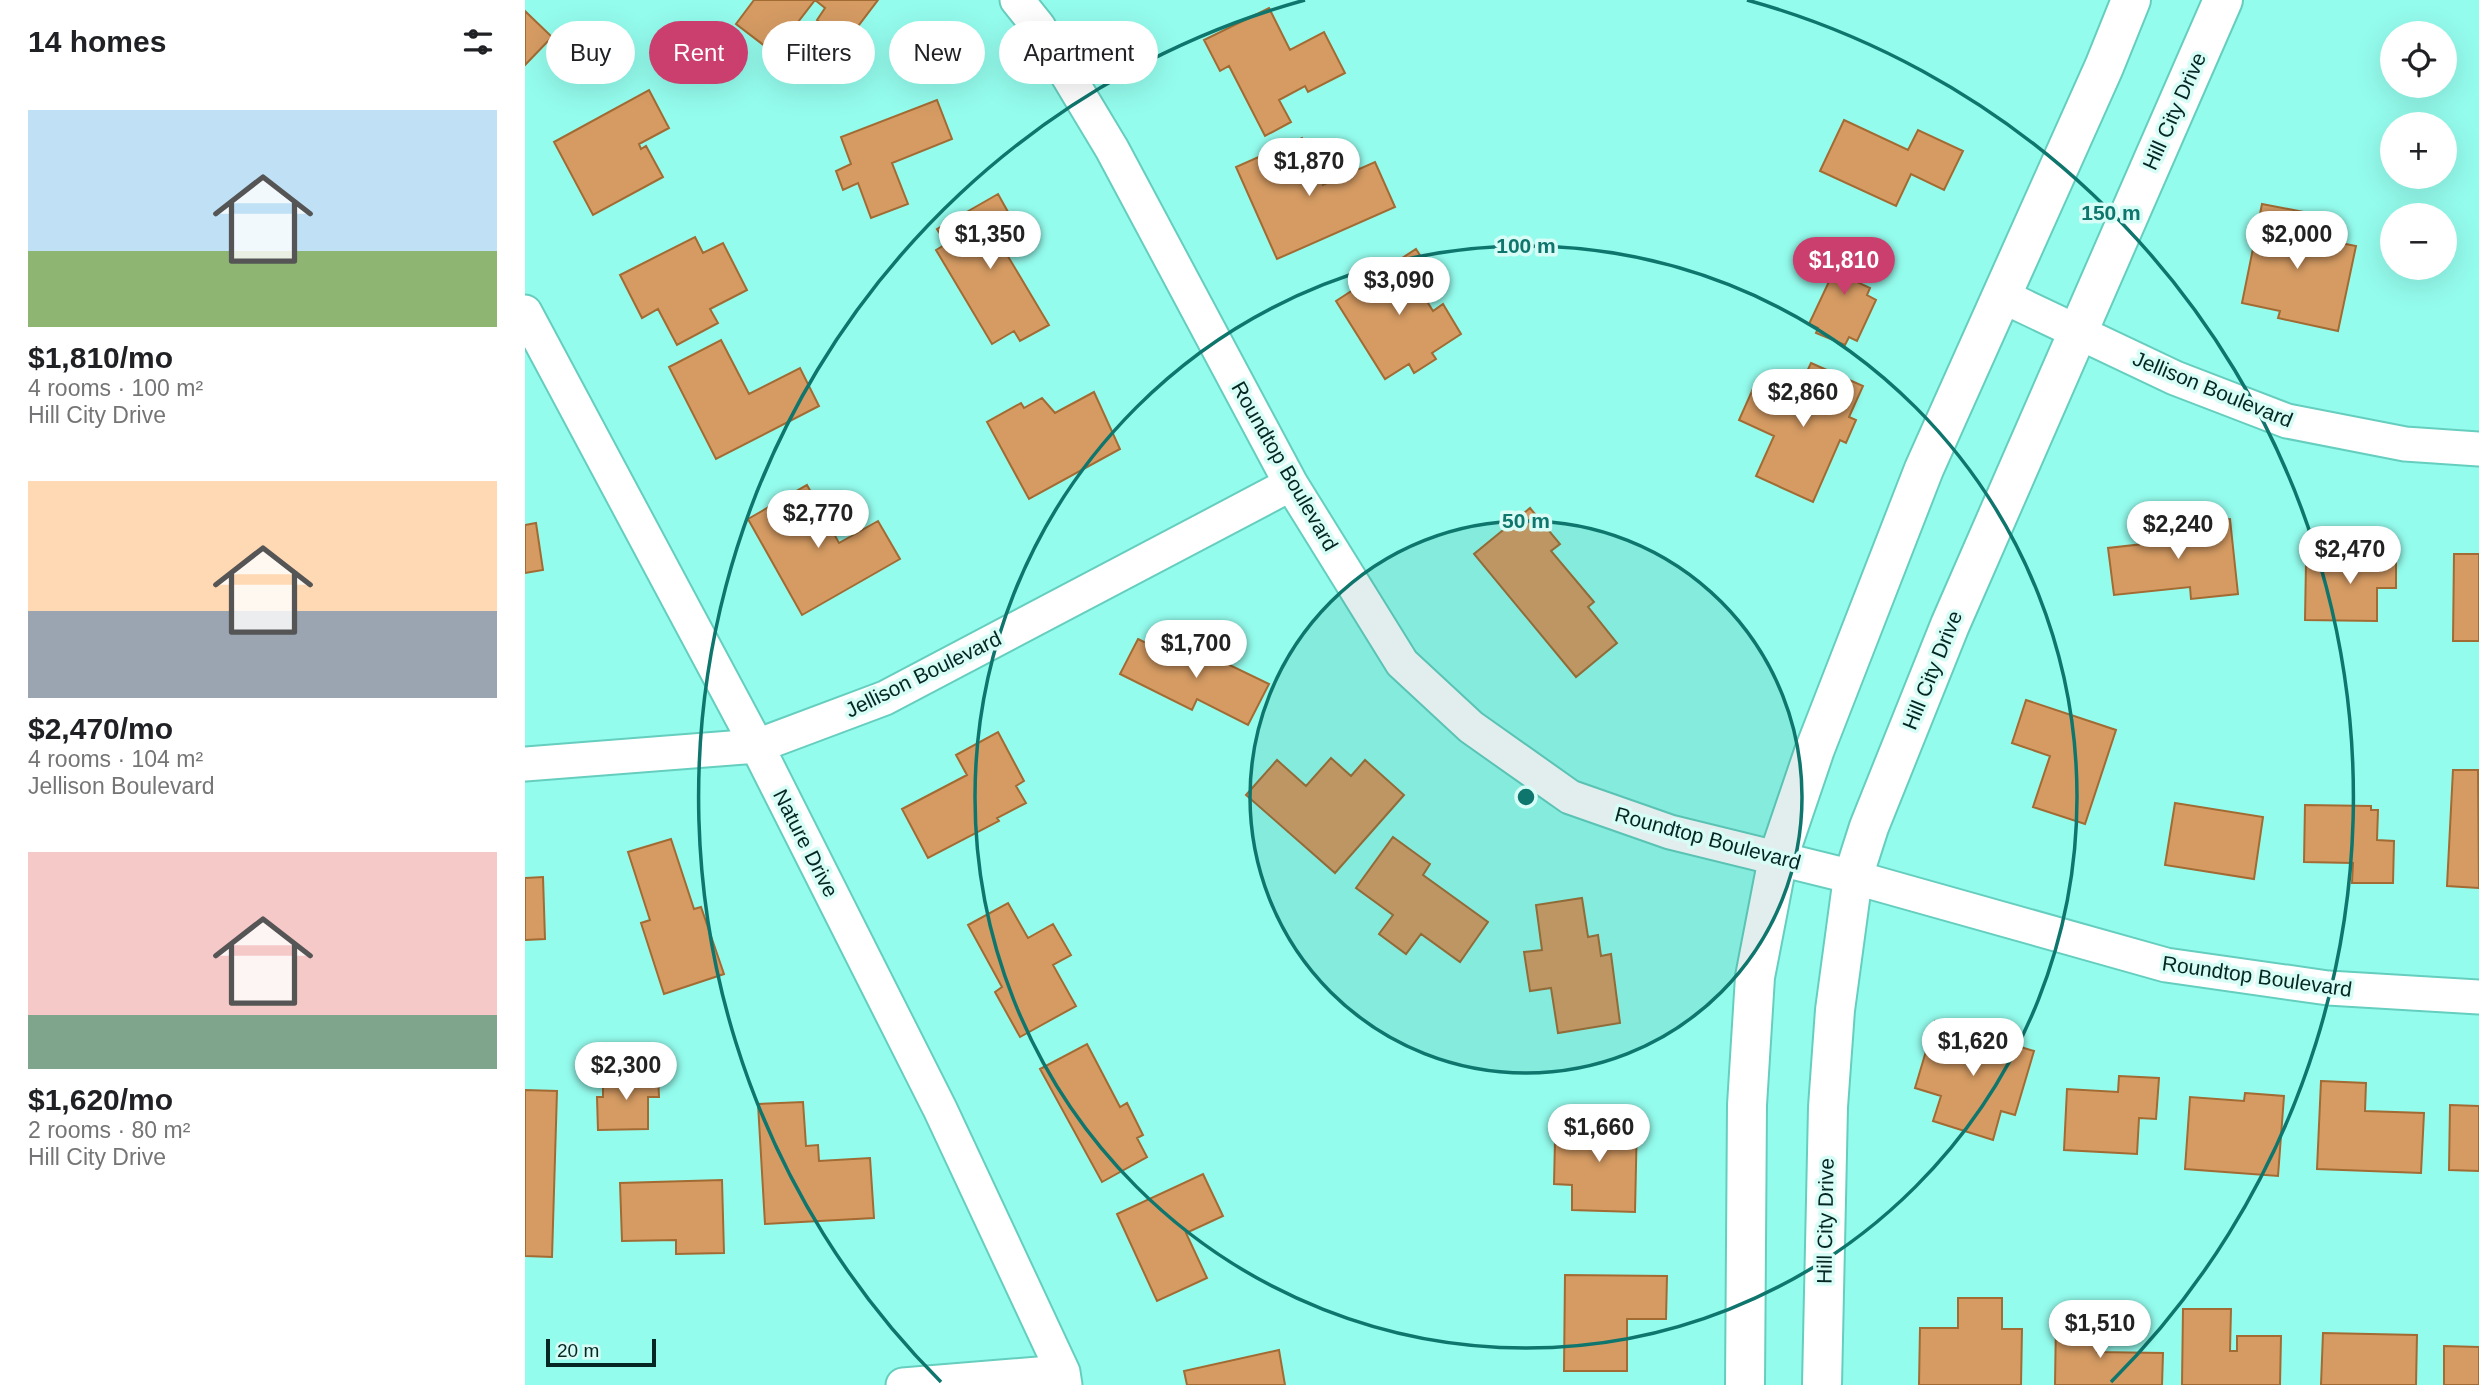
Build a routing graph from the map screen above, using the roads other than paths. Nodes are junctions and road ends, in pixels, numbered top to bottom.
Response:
1 (1017, 0) edge
2 (2131, 0) edge
3 (2223, 0) edge
4 (2000, 295) junction
5 (525, 312) edge
6 (2077, 331) junction
7 (2479, 449) edge
8 (1291, 484) junction
9 (757, 746) junction
10 (525, 764) edge
11 (1778, 858) junction
12 (1853, 877) junction
13 (2479, 997) edge
14 (1064, 1378) edge
15 (903, 1385) edge
16 (1745, 1385) edge
17 (1822, 1385) edge

1 - 8 street, Roundtop Boulevard
2 - 4 street
3 - 6 street, Hill City Drive
4 - 6 street, Jellison Boulevard
4 - 11 street
5 - 9 street, Nature Drive
6 - 7 street, Jellison Boulevard
6 - 12 street, Hill City Drive
8 - 9 street, Jellison Boulevard
8 - 11 street, Roundtop Boulevard
9 - 10 street, Jellison Boulevard
9 - 14 street, Nature Drive
11 - 12 street, Roundtop Boulevard
11 - 16 street
12 - 13 street, Roundtop Boulevard
12 - 17 street, Hill City Drive
14 - 15 street

